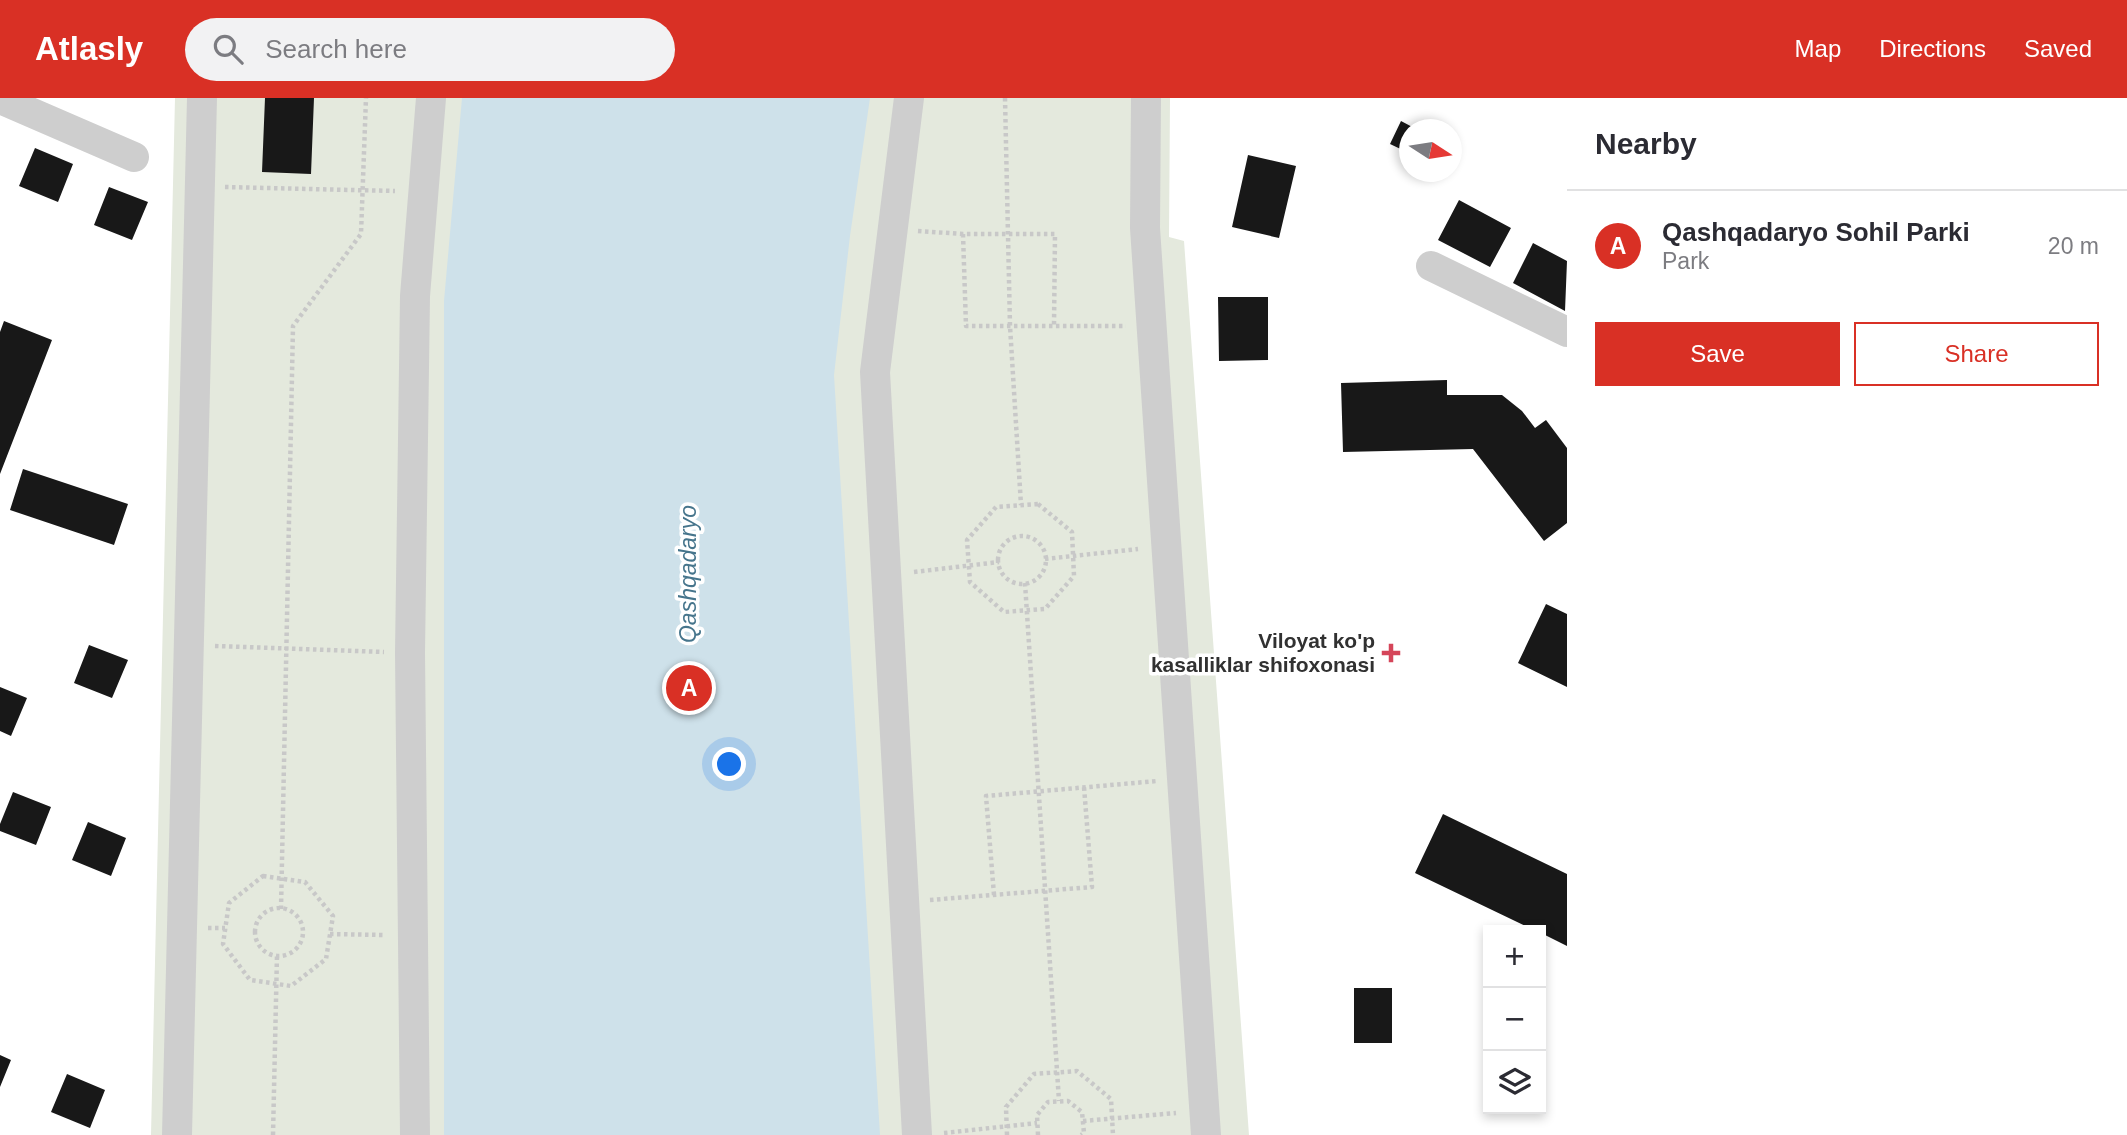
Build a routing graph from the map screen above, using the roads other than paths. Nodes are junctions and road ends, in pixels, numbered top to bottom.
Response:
1 (202, 98) edge
2 (431, 98) edge
3 (909, 98) edge
4 (1146, 98) edge
5 (0, 99) edge
6 (134, 157) dead end
7 (1431, 266) dead end
8 (1567, 332) edge
9 (1205, 1123) edge
10 (929, 1134) edge
11 (177, 1135) edge
12 (415, 1135) edge

1 - 11 street
2 - 12 street
3 - 10 street
4 - 9 street
5 - 6 street
7 - 8 street

